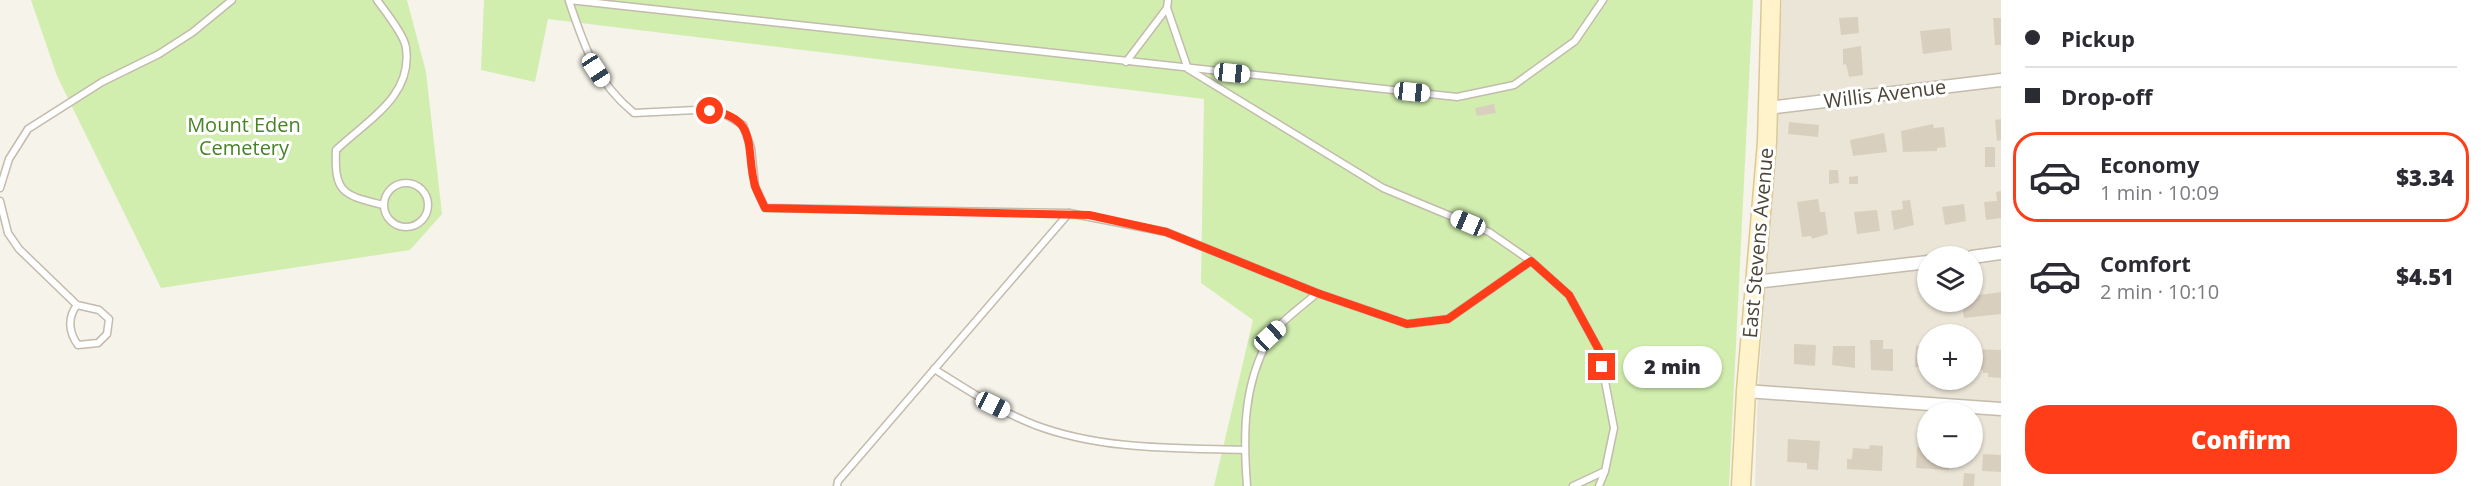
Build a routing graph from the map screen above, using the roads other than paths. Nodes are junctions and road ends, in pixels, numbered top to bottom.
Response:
1 (232, 0) edge
2 (377, 0) edge
3 (569, 0) edge
4 (1168, 0) edge
5 (1603, 0) edge
6 (1771, 0) edge
7 (1167, 8) junction
8 (1126, 62) junction
9 (1188, 69) junction
10 (2001, 80) edge
11 (1768, 108) junction
12 (0, 188) edge
13 (0, 201) edge
14 (383, 205) junction
15 (1069, 213) junction
16 (2001, 254) edge
17 (1983, 256) edge
18 (1531, 261) junction
19 (1917, 263) edge
20 (1755, 282) junction
21 (1317, 293) junction
22 (77, 305) junction
23 (934, 369) junction
24 (1746, 391) junction
25 (2001, 409) edge
26 (1244, 450) junction
27 (1605, 471) junction
28 (837, 486) edge
29 (1248, 486) edge
30 (1573, 486) edge
31 (1599, 486) edge
32 (1741, 486) edge

1 - 12 lane
2 - 14 lane
3 - 8 lane
3 - 15 lane
4 - 7 lane
5 - 9 lane
6 - 11 street, East Stevens Avenue
7 - 8 lane
7 - 9 lane
8 - 9 lane
9 - 18 lane
10 - 11 street, Willis Avenue
11 - 20 street, East Stevens Avenue
13 - 22 lane
14 - 14 lane
15 - 21 lane
15 - 23 lane
16 - 17 street
18 - 21 lane
18 - 27 lane
19 - 20 street
20 - 24 street, East Stevens Avenue
21 - 26 lane
22 - 22 lane
23 - 26 lane
23 - 28 lane
24 - 25 street
24 - 32 street, East Stevens Avenue
26 - 29 lane
27 - 30 lane
27 - 31 lane

